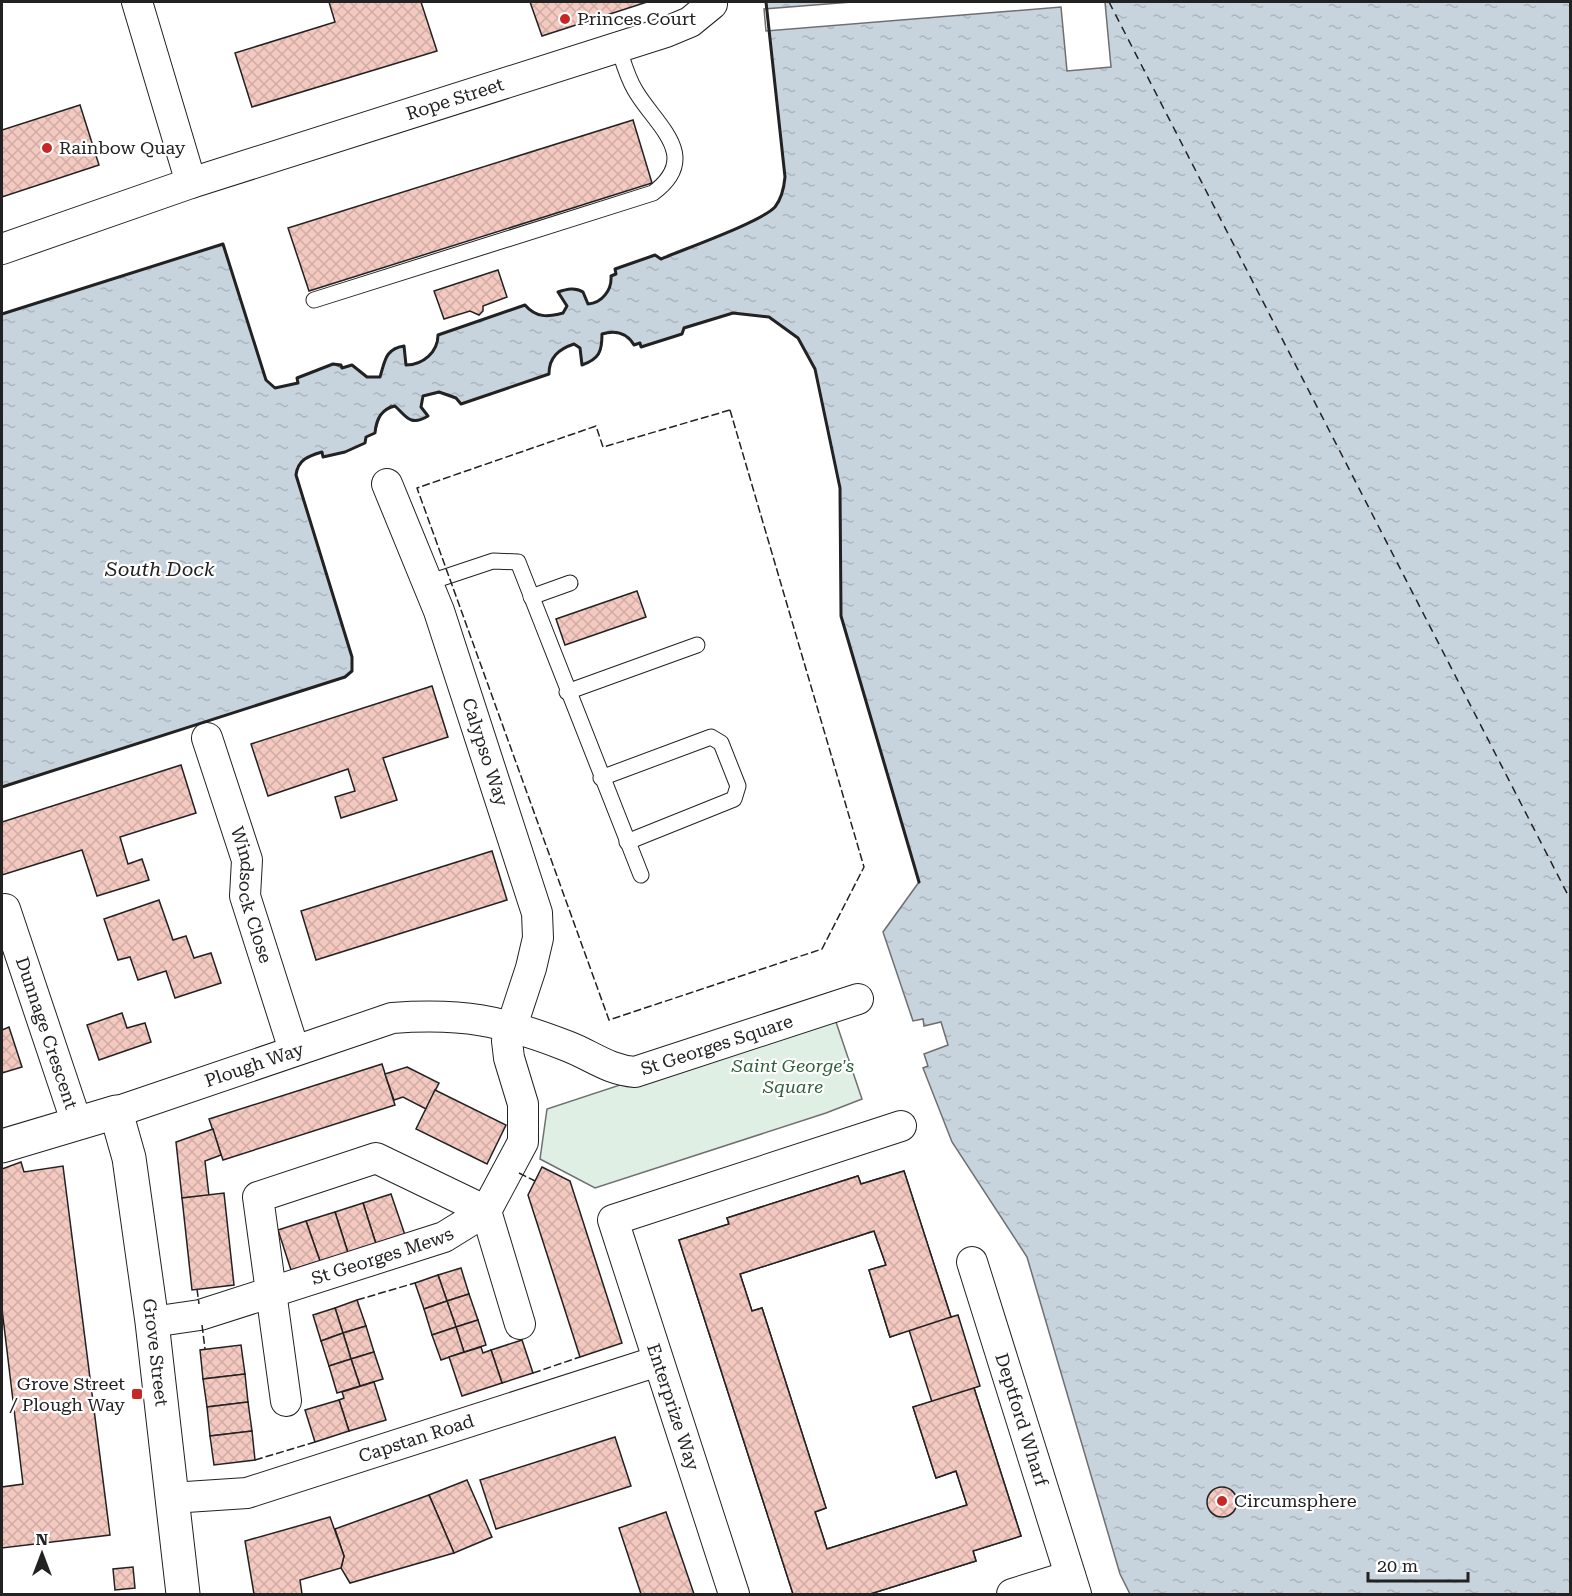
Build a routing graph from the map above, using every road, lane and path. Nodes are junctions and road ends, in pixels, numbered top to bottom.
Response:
1 (137, 2) edge
2 (712, 4) dead end
3 (618, 46) junction
4 (191, 183) junction
5 (2, 249) edge
6 (314, 300) dead end
7 (387, 484) dead end
8 (428, 583) junction
9 (570, 583) dead end
10 (531, 597) junction
11 (697, 645) dead end
12 (567, 692) junction
13 (207, 738) dead end
14 (601, 778) junction
15 (627, 842) junction
16 (641, 875) dead end
17 (2, 910) edge
18 (858, 999) dead end
19 (511, 1025) junction
20 (294, 1050) junction
21 (116, 1112) junction
22 (77, 1124) junction
23 (901, 1126) dead end
24 (2, 1146) edge
25 (486, 1211) junction
26 (972, 1262) dead end
27 (273, 1292) junction
28 (152, 1322) junction
29 (520, 1324) dead end
30 (658, 1361) junction
31 (286, 1401) dead end
32 (171, 1498) junction
33 (1072, 1585) edge
34 (183, 1594) edge
35 (734, 1594) edge
36 (1012, 1594) edge

1 - 4 street
2 - 3 street, Rope Street
3 - 4 street, Rope Street
3 - 6 lane
4 - 5 street, Rope Street
7 - 8 street, Calypso Way
8 - 10 lane
8 - 19 street, Calypso Way
9 - 10 lane
10 - 12 lane
11 - 12 lane
12 - 14 lane
13 - 20 street, Windsock Close
14 - 15 lane
14 - 15 lane
15 - 16 lane
17 - 22 street, Dunnage Crescent
18 - 19 street, St Georges Square
19 - 20 street, Plough Way
19 - 25 street
20 - 21 street, Plough Way
21 - 22 main road, Plough Way
21 - 28 main road, Grove Street
22 - 24 main road, Plough Way
23 - 30 street, Enterprize Way
25 - 27 street, St Georges Mews
25 - 27 street, St Georges Mews
25 - 29 street
26 - 33 street, Deptford Wharf
27 - 28 street, St Georges Mews
27 - 31 street, St Georges Mews
28 - 32 main road, Grove Street
30 - 32 street, Capstan Road
30 - 35 street, Enterprize Way
32 - 34 main road, Grove Street
33 - 36 street, Deptford Wharf

